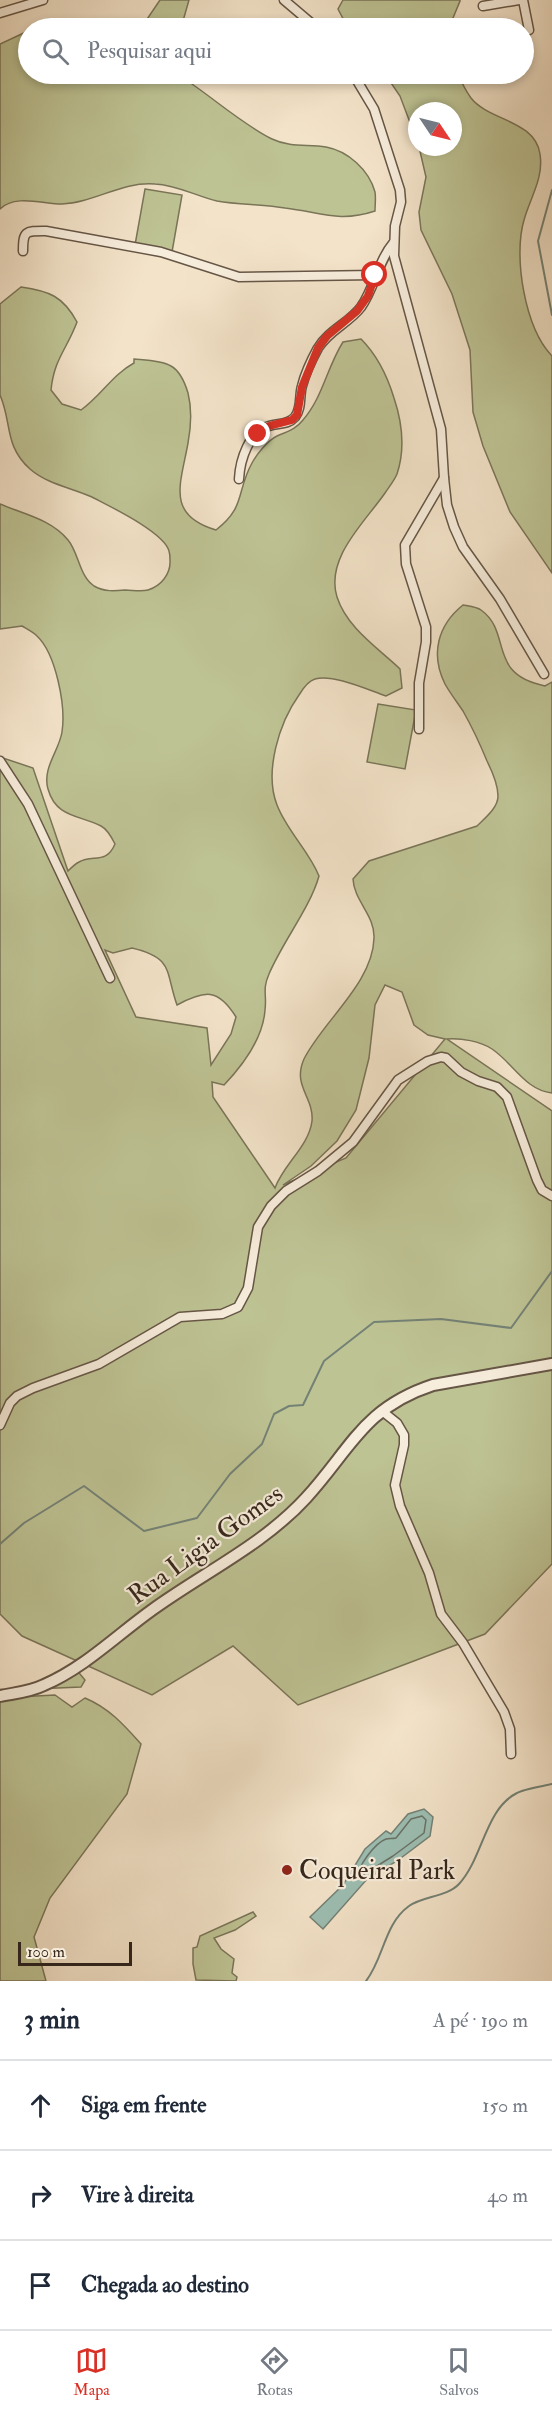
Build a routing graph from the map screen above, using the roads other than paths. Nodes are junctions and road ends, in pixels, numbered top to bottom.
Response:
1 (43, 0) edge
2 (284, 0) edge
3 (521, 0) edge
4 (16, 4) edge
5 (483, 6) dead end
6 (0, 13) edge
7 (305, 18) edge
8 (526, 18) edge
9 (359, 84) edge
10 (394, 241) junction
11 (23, 252) dead end
12 (375, 275) junction
13 (444, 478) junction
14 (239, 479) dead end
15 (544, 674) dead end
16 (419, 729) dead end
17 (0, 761) edge
18 (110, 978) dead end
19 (552, 1196) edge
20 (552, 1364) edge
21 (382, 1411) junction
22 (0, 1425) edge
23 (0, 1696) edge
24 (511, 1754) dead end

1 - 4 street
2 - 7 street
3 - 5 street
3 - 8 street
4 - 6 street
9 - 10 street
10 - 12 street
10 - 13 street
11 - 12 street
12 - 14 street
13 - 15 street
13 - 16 street
17 - 18 street
19 - 22 street
20 - 21 street, Rua Ligia Gomes
21 - 23 street, Rua Ligia Gomes
21 - 24 street

